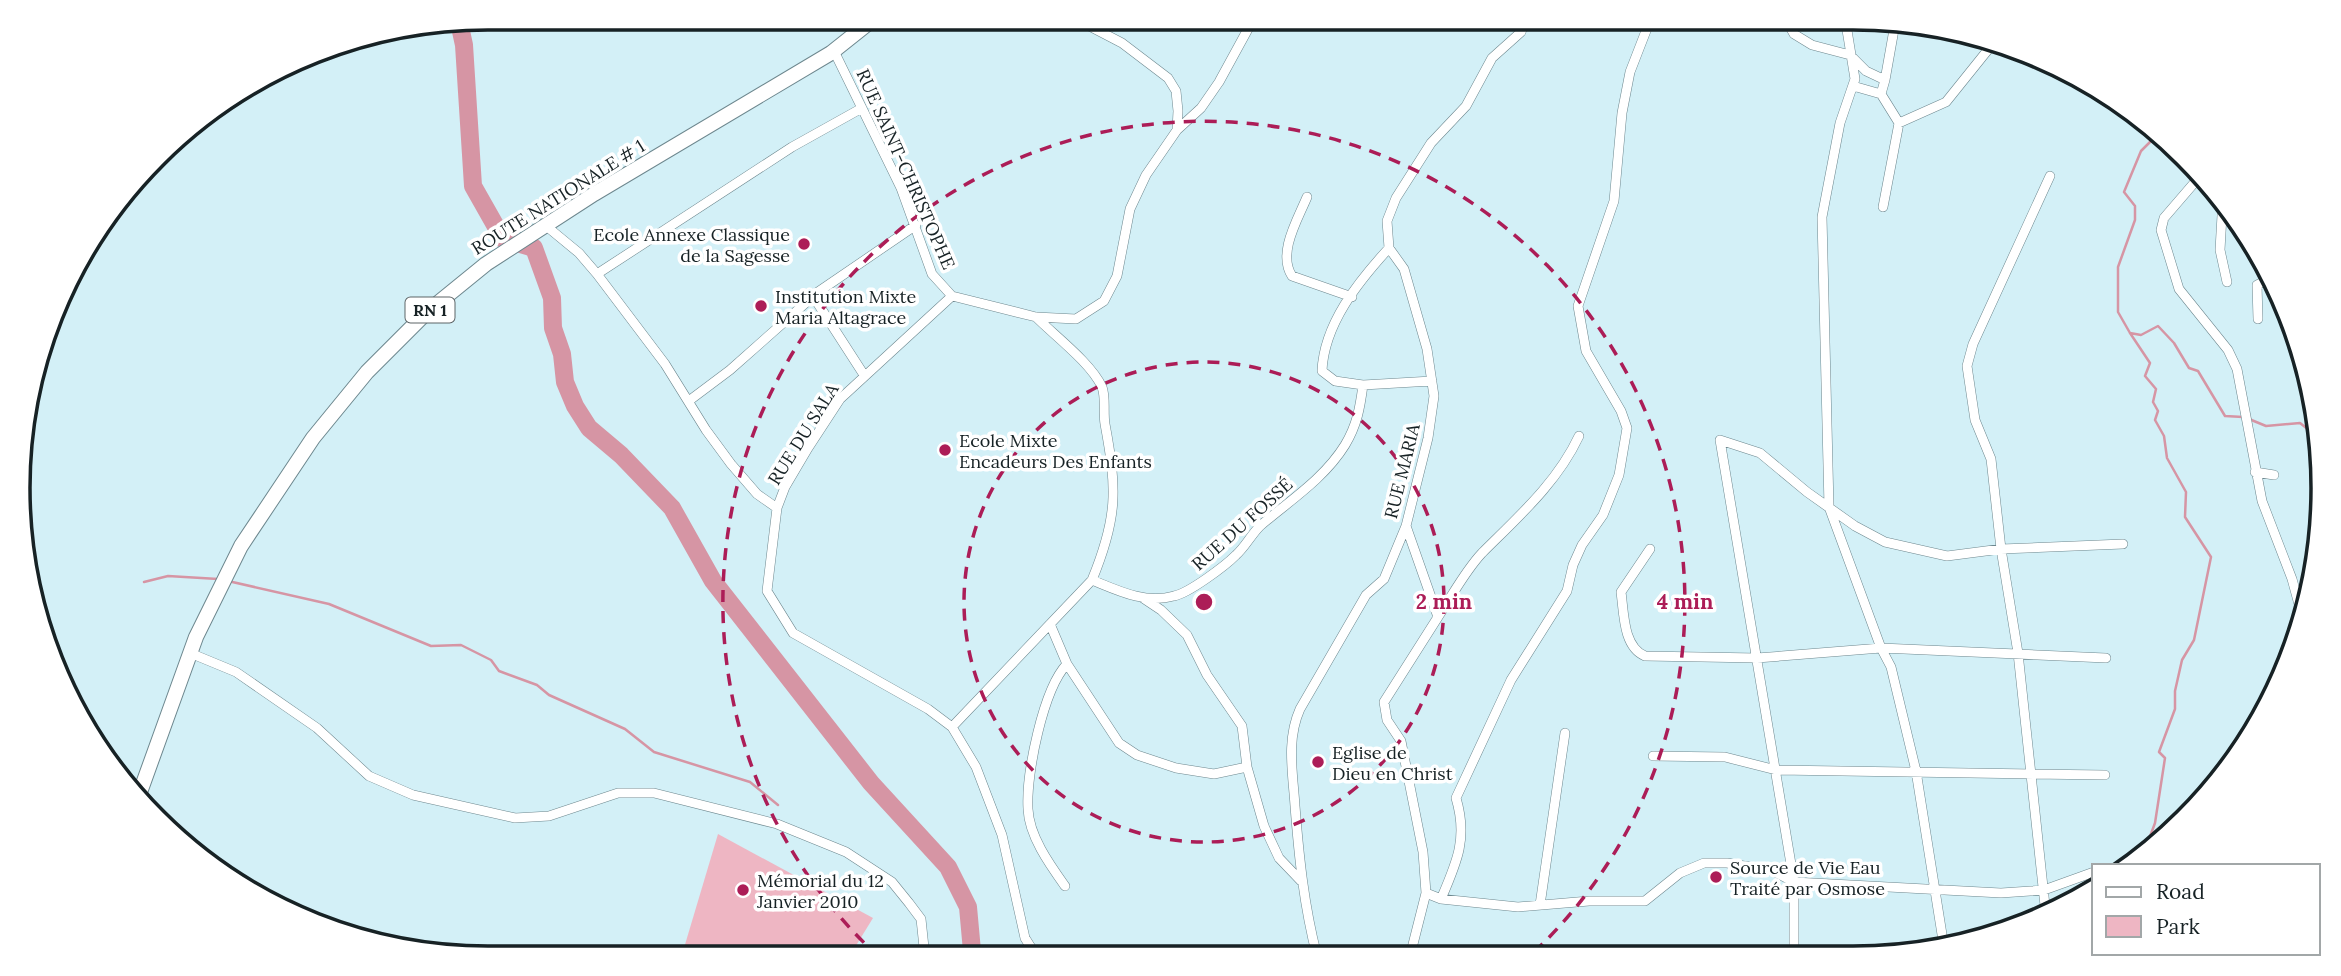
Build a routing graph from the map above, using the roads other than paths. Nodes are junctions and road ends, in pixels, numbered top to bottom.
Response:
1 (860, 30) edge
2 (1097, 30) edge
3 (1247, 30) edge
4 (1523, 30) edge
5 (1647, 30) edge
6 (1792, 30) edge
7 (1847, 30) edge
8 (1894, 32) edge
9 (1988, 50) edge
10 (834, 51) junction
11 (1850, 55) junction
12 (1885, 80) junction
13 (1853, 86) junction
14 (1881, 94) junction
15 (862, 108) junction
16 (1899, 123) junction
17 (1177, 130) junction
18 (2050, 176) dead end
19 (2195, 182) edge
20 (1307, 197) dead end
21 (1883, 207) dead end
22 (2222, 216) edge
23 (545, 225) junction
24 (916, 225) junction
25 (1389, 248) junction
26 (597, 274) junction
27 (2227, 282) dead end
28 (2262, 282) edge
29 (813, 296) junction
30 (952, 296) junction
31 (1352, 297) junction
32 (1036, 317) junction
33 (2258, 319) dead end
34 (864, 375) junction
35 (1432, 380) junction
36 (1363, 385) junction
37 (690, 400) junction
38 (1579, 436) dead end
39 (2255, 472) junction
40 (2274, 475) dead end
41 (1829, 507) junction
42 (777, 508) junction
43 (1406, 526) junction
44 (2123, 544) dead end
45 (1650, 549) dead end
46 (2001, 549) junction
47 (1092, 580) junction
48 (1142, 597) junction
49 (2298, 599) edge
50 (1438, 617) junction
51 (1050, 624) junction
52 (1881, 648) junction
53 (190, 653) junction
54 (2018, 653) junction
55 (1756, 658) junction
56 (2106, 658) dead end
57 (1067, 664) junction
58 (952, 727) junction
59 (1565, 733) dead end
60 (1653, 756) dead end
61 (1247, 768) junction
62 (1776, 770) junction
63 (1916, 771) junction
64 (2029, 772) junction
65 (2105, 775) dead end
66 (141, 788) edge
67 (2092, 873) edge
68 (1301, 881) junction
69 (1794, 882) junction
70 (1065, 887) dead end
71 (1936, 889) junction
72 (2045, 890) junction
73 (1426, 893) junction
74 (1441, 899) junction
75 (2046, 903) edge
76 (1540, 905) junction
77 (1943, 937) edge
78 (924, 946) edge
79 (1030, 946) edge
80 (1315, 946) edge
81 (1413, 946) edge
82 (1794, 946) edge

1 - 10 main road, ROUTE NATIONALE # 1 / RN 1
2 - 17 street
3 - 17 street
4 - 25 street
5 - 74 street
6 - 11 street
7 - 11 street
8 - 12 street
9 - 16 street
10 - 15 street, RUE SAINT-CHRISTOPHE
10 - 23 main road, ROUTE NATIONALE # 1 / RN 1
11 - 12 street
11 - 13 street
12 - 14 street
13 - 14 street
13 - 41 street
14 - 16 street
15 - 24 street, RUE SAINT-CHRISTOPHE
15 - 26 street
16 - 21 street
17 - 32 street
18 - 46 street
19 - 39 street
20 - 31 street
22 - 27 street
23 - 26 street
23 - 53 main road, ROUTE NATIONALE # 1 / RN 1
24 - 29 street
24 - 30 street, RUE SAINT-CHRISTOPHE
25 - 31 street
25 - 35 street, RUE MARIA
26 - 37 street
28 - 33 street
29 - 34 street
29 - 37 street
30 - 32 street
30 - 34 street, RUE DU SALA
31 - 36 street
32 - 47 street
34 - 42 street, RUE DU SALA
35 - 36 street
35 - 43 street, RUE MARIA
36 - 48 street, RUE DU FOSSÉ
37 - 42 street
38 - 50 street
39 - 40 street
39 - 49 street
41 - 46 street
41 - 52 street
41 - 55 street
42 - 58 street, RUE DU SALA
43 - 50 street
43 - 68 street, RUE MARIA
44 - 46 street
45 - 55 street
46 - 54 street
47 - 48 street, RUE DU FOSSÉ
47 - 51 street
48 - 61 street
50 - 73 street
51 - 57 street
51 - 58 street
52 - 54 street
52 - 55 street
52 - 63 street
53 - 66 main road, ROUTE NATIONALE # 1 / RN 1
53 - 78 street
54 - 56 street
54 - 64 street
55 - 62 street
57 - 61 street
57 - 70 street
58 - 79 street
59 - 76 street
60 - 62 street
61 - 68 street
62 - 63 street
62 - 69 street
63 - 64 street
63 - 71 street
64 - 65 street
64 - 72 street
67 - 72 street
68 - 80 street, RUE MARIA
69 - 71 street
69 - 76 street
69 - 82 street
71 - 72 street
71 - 77 street
72 - 75 street
73 - 74 street
73 - 81 street
74 - 76 street

